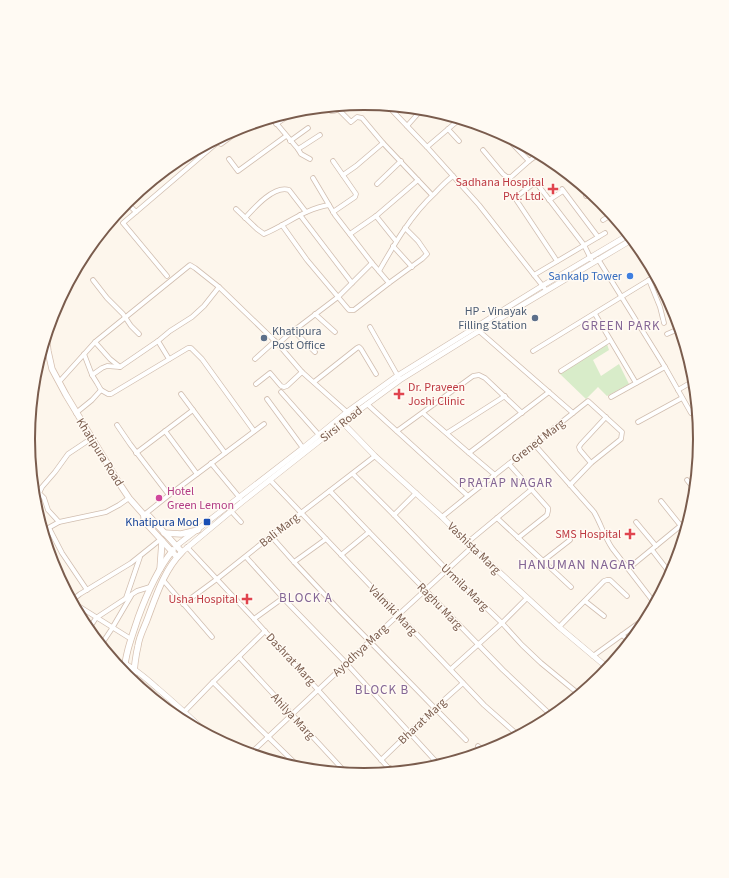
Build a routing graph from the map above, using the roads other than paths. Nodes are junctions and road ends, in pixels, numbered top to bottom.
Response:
1 (339, 110) edge
2 (392, 111) edge
3 (418, 114) edge
4 (281, 120) edge
5 (455, 123) edge
6 (276, 124) joint
7 (407, 126) junction
8 (308, 128) dead end
9 (448, 129) junction
10 (320, 135) dead end
11 (286, 136) junction
12 (290, 140) junction
13 (459, 141) dead end
14 (383, 143) junction
15 (514, 145) edge
16 (427, 147) junction
17 (298, 149) junction
18 (483, 150) dead end
19 (204, 152) edge
20 (534, 157) edge
21 (229, 159) dead end
22 (310, 159) dead end
23 (333, 161) dead end
24 (401, 161) junction
25 (529, 161) junction
26 (343, 175) junction
27 (453, 176) junction
28 (313, 178) dead end
29 (418, 180) junction
30 (377, 184) dead end
31 (432, 195) junction
32 (549, 200) junction
33 (329, 205) junction
34 (131, 207) edge
35 (236, 209) dead end
36 (136, 212) junction
37 (306, 212) junction
38 (334, 212) junction
39 (300, 215) junction
40 (376, 216) junction
41 (608, 217) edge
42 (245, 218) junction
43 (603, 220) dead end
44 (282, 225) junction
45 (405, 228) junction
46 (604, 233) dead end
47 (350, 234) junction
48 (598, 237) junction
49 (625, 237) edge
50 (628, 241) edge
51 (394, 244) junction
52 (584, 245) junction
53 (594, 259) junction
54 (557, 261) junction
55 (372, 263) junction
56 (412, 267) junction
57 (379, 271) junction
58 (534, 275) junction
59 (168, 276) dead end
60 (652, 278) edge
61 (93, 280) dead end
62 (649, 280) junction
63 (352, 283) junction
64 (389, 283) junction
65 (219, 287) junction
66 (544, 288) junction
67 (338, 297) junction
68 (622, 297) junction
69 (315, 314) junction
70 (595, 314) junction
71 (125, 318) junction
72 (664, 323) dead end
73 (370, 327) dead end
74 (676, 330) edge
75 (294, 331) junction
76 (479, 331) junction
77 (335, 332) dead end
78 (138, 334) dead end
79 (667, 334) dead end
80 (610, 340) junction
81 (95, 342) junction
82 (158, 342) junction
83 (276, 342) junction
84 (48, 348) edge
85 (315, 352) dead end
86 (533, 352) dead end
87 (84, 354) junction
88 (169, 359) junction
89 (255, 359) dead end
90 (120, 367) junction
91 (665, 367) junction
92 (561, 371) dead end
93 (302, 372) junction
94 (376, 374) dead end
95 (92, 375) junction
96 (399, 378) junction
97 (59, 382) junction
98 (314, 382) junction
99 (636, 383) junction
100 (689, 383) edge
101 (256, 384) dead end
102 (101, 390) junction
103 (678, 390) junction
104 (281, 392) dead end
105 (550, 392) junction
106 (180, 394) dead end
107 (505, 396) junction
108 (611, 397) dead end
109 (682, 398) junction
110 (267, 400) dead end
111 (367, 404) junction
112 (193, 410) junction
113 (76, 413) junction
114 (423, 413) junction
115 (522, 413) junction
116 (573, 413) junction
117 (691, 413) dead end
118 (349, 414) junction
119 (606, 417) junction
120 (638, 422) dead end
121 (343, 423) junction
122 (264, 424) dead end
123 (117, 425) dead end
124 (164, 431) junction
125 (397, 431) junction
126 (254, 432) junction
127 (447, 433) junction
128 (319, 435) junction
129 (92, 438) junction
130 (534, 444) junction
131 (303, 448) junction
132 (225, 452) junction
133 (136, 453) junction
134 (469, 453) junction
135 (375, 456) junction
136 (591, 462) junction
137 (211, 463) junction
138 (509, 464) junction
139 (197, 474) junction
140 (353, 474) junction
141 (495, 475) junction
142 (270, 480) junction
143 (687, 480) dead end
144 (691, 484) edge
145 (570, 485) junction
146 (532, 489) junction
147 (330, 491) junction
148 (39, 492) edge
149 (40, 494) edge
150 (169, 494) junction
151 (416, 494) junction
152 (468, 496) junction
153 (238, 497) junction
154 (129, 498) junction
155 (661, 501) dead end
156 (242, 502) junction
157 (232, 510) junction
158 (301, 513) junction
159 (144, 515) junction
160 (394, 515) junction
161 (442, 517) junction
162 (497, 518) junction
163 (58, 522) junction
164 (241, 522) dead end
165 (636, 522) dead end
166 (681, 526) joint
167 (48, 528) joint
168 (198, 530) junction
169 (369, 532) junction
170 (164, 533) junction
171 (271, 536) junction
172 (518, 538) junction
173 (326, 539) junction
174 (161, 540) junction
175 (570, 540) dead end
176 (468, 542) junction
177 (176, 546) junction
178 (656, 546) junction
179 (187, 547) junction
180 (472, 547) junction
181 (652, 550) junction
182 (172, 551) junction
183 (182, 552) junction
184 (341, 555) junction
185 (140, 556) junction
186 (177, 557) junction
187 (246, 557) junction
188 (542, 561) junction
189 (294, 562) junction
190 (628, 568) junction
191 (160, 569) junction
192 (667, 569) edge
193 (447, 570) junction
194 (217, 579) junction
195 (162, 580) junction
196 (150, 587) junction
197 (571, 587) dead end
198 (87, 590) junction
199 (425, 590) junction
200 (131, 595) junction
201 (627, 596) dead end
202 (76, 598) edge
203 (126, 598) junction
204 (282, 598) junction
205 (527, 598) junction
206 (585, 600) junction
207 (652, 600) edge
208 (183, 604) junction
209 (82, 609) edge
210 (398, 615) junction
211 (604, 616) dead end
212 (96, 618) junction
213 (254, 619) junction
214 (502, 623) junction
215 (92, 624) edge
216 (636, 625) edge
217 (559, 627) junction
218 (112, 628) junction
219 (265, 631) junction
220 (622, 635) junction
221 (212, 637) dead end
222 (131, 639) junction
223 (627, 639) edge
224 (104, 641) edge
225 (370, 641) junction
226 (478, 644) junction
227 (593, 656) junction
228 (239, 657) junction
229 (346, 663) junction
230 (125, 664) joint
231 (604, 665) edge
232 (134, 669) junction
233 (451, 669) junction
234 (134, 674) edge
235 (213, 682) junction
236 (463, 683) junction
237 (319, 689) junction
238 (575, 692) edge
239 (435, 708) junction
240 (184, 712) junction
241 (549, 712) edge
242 (292, 715) junction
243 (192, 719) edge
244 (515, 732) edge
245 (409, 733) junction
246 (268, 738) junction
247 (466, 740) dead end
248 (255, 750) edge
249 (291, 760) edge
250 (381, 760) junction
251 (435, 761) edge
252 (341, 768) edge
253 (390, 768) edge

1 - 14 street
2 - 7 street
3 - 7 street
4 - 6 street
5 - 9 street
6 - 11 street
7 - 16 street
8 - 12 street
9 - 13 street
9 - 16 street
10 - 17 street
11 - 12 street
11 - 21 street
12 - 17 street
14 - 24 street
14 - 26 street
15 - 25 street
16 - 27 street
17 - 22 street
18 - 25 street
19 - 36 street
20 - 25 street
23 - 26 street
24 - 29 street
24 - 30 street
26 - 38 street
27 - 31 street
27 - 58 street
28 - 33 street
29 - 31 street
29 - 40 street
31 - 45 street
32 - 48 street
32 - 52 street
32 - 54 street
33 - 37 street
33 - 38 street
34 - 36 street
35 - 42 street
36 - 59 street
37 - 39 street
37 - 42 street
38 - 47 street
39 - 44 street
39 - 63 street
40 - 47 street
40 - 51 street
41 - 43 street
42 - 44 street
44 - 67 street
45 - 51 street
45 - 56 street
46 - 48 street
47 - 55 street
48 - 52 street
49 - 53 street, Sirsi Road
50 - 53 street, Sirsi Road
51 - 56 street
51 - 57 street
52 - 53 street
52 - 54 street
53 - 66 street, Sirsi Road
53 - 68 street
54 - 58 street
55 - 57 street
55 - 63 street
56 - 64 street
57 - 64 street
58 - 66 street
60 - 62 street
61 - 71 street
62 - 68 street
62 - 72 street
63 - 67 street
64 - 67 street
65 - 71 street
65 - 82 street
65 - 83 street
66 - 76 street, Sirsi Road
66 - 96 street, Sirsi Road
67 - 69 street
68 - 70 street
68 - 91 street
69 - 75 street
69 - 77 street
70 - 80 street
70 - 86 street
71 - 78 street
71 - 81 street
73 - 96 street
74 - 79 street
75 - 83 street
75 - 85 street
76 - 96 street, Sirsi Road
76 - 105 street, Grened Marg
80 - 92 street
80 - 99 street
81 - 87 street
81 - 90 street
82 - 88 street
82 - 90 street
83 - 89 street
83 - 93 street
84 - 97 main road, Khatipura Road
87 - 95 street
87 - 97 street
88 - 102 street
88 - 126 street
90 - 95 street
91 - 99 street
91 - 103 street
93 - 98 street
93 - 101 street
94 - 98 street
95 - 102 street
96 - 111 street, Sirsi Road
96 - 118 street, Sirsi Road
97 - 113 main road, Khatipura Road
98 - 118 street
99 - 108 street
100 - 103 street
102 - 113 street
103 - 109 street
104 - 128 street
105 - 115 street
105 - 116 street, Grened Marg
106 - 112 street
107 - 114 street
107 - 115 street
107 - 127 street
109 - 117 street
109 - 120 street
110 - 131 street
111 - 118 street, Sirsi Road
111 - 125 street
112 - 124 street
112 - 132 street
113 - 129 main road, Khatipura Road
114 - 125 street
114 - 127 street
115 - 134 street
116 - 119 street
116 - 130 street, Grened Marg
118 - 121 street, Sirsi Road
118 - 128 street, Sirsi Road
119 - 136 street
119 - 136 street
121 - 135 street, Vashista Marg
121 - 142 street, Sirsi Road
122 - 126 street
123 - 133 street
124 - 133 street
124 - 139 street
125 - 152 street
126 - 132 street
127 - 134 street
128 - 131 street, Sirsi Road
129 - 148 street
129 - 154 main road, Khatipura Road
130 - 138 street, Grened Marg
130 - 145 street
131 - 153 street, Sirsi Road
132 - 137 street
133 - 150 street
134 - 141 street
135 - 140 street, Bali Marg
135 - 151 street, Vashista Marg
136 - 145 street
137 - 139 street
137 - 153 street
138 - 141 street, Grened Marg
138 - 146 street
139 - 150 street
140 - 147 street, Bali Marg
140 - 160 street, Urmila Marg
141 - 152 street, Grened Marg
142 - 156 street, Sirsi Road
142 - 158 street, Valmiki Marg
143 - 144 street
145 - 190 street
146 - 162 street
146 - 172 street
147 - 158 street, Bali Marg
147 - 169 street, Raghu Marg
149 - 163 street
150 - 159 street
151 - 160 street
151 - 161 street, Vashista Marg
152 - 161 street, Grened Marg
153 - 156 street
153 - 168 street, Sirsi Road
154 - 159 main road, Khatipura Road
154 - 163 street
155 - 166 street
156 - 157 street, Sirsi Road
157 - 164 street
157 - 179 street, Sirsi Road
158 - 171 street, Bali Marg
158 - 173 street, Valmiki Marg
159 - 170 main road
159 - 174 main road, Khatipura Road
160 - 193 street, Urmila Marg
161 - 176 street, Vashista Marg
162 - 172 street
162 - 176 street
163 - 167 street
165 - 178 street
166 - 178 street
167 - 198 street
168 - 170 main road
168 - 177 street, Sirsi Road
169 - 184 street
169 - 199 street, Raghu Marg
170 - 177 main road
171 - 187 street, Bali Marg
171 - 189 street
172 - 188 street
173 - 184 street, Valmiki Marg
173 - 189 street
174 - 182 main road, Khatipura Road
174 - 185 street
174 - 191 main road
175 - 188 street
176 - 180 street, Vashista Marg
177 - 182 main road, Sirsi Road
177 - 183 main road
178 - 181 street
179 - 183 street, Sirsi Road
179 - 194 street, Dashrat Marg
180 - 193 street, Ayodhya Marg
180 - 205 street, Vashista Marg
181 - 190 street
181 - 192 street
182 - 186 main road, Khatipura Road
182 - 191 main road, Sirsi Road
183 - 186 main road, Sirsi Road
184 - 210 street, Valmiki Marg
185 - 198 street
185 - 203 street
186 - 195 main road, Sirsi Road
187 - 194 street, Bali Marg
187 - 204 street
188 - 197 street
189 - 225 street
190 - 207 street
191 - 196 main road, Sirsi Road
193 - 199 street, Ayodhya Marg
193 - 214 street, Urmila Marg
194 - 208 street, Bali Marg
194 - 213 street, Dashrat Marg
195 - 208 street
195 - 232 main road, Sirsi Road
196 - 200 street
196 - 222 main road, Sirsi Road
198 - 202 street
199 - 210 street, Ayodhya Marg
199 - 226 street, Raghu Marg
200 - 203 street
200 - 218 street
201 - 206 street
203 - 212 street
204 - 213 street
204 - 229 street
205 - 214 street
205 - 217 street, Vashista Marg
206 - 211 street
206 - 217 street
208 - 221 street
209 - 212 street
210 - 225 street, Ayodhya Marg
210 - 233 street, Valmiki Marg
212 - 215 street
212 - 218 street
213 - 219 street, Dashrat Marg
214 - 226 street
214 - 238 street, Urmila Marg
216 - 220 street
217 - 227 street, Vashista Marg
218 - 222 street
218 - 224 street
219 - 228 street
219 - 237 street, Dashrat Marg
220 - 223 street
220 - 227 street
222 - 230 main road, Sirsi Road
225 - 229 street, Ayodhya Marg
225 - 239 street
226 - 233 street
226 - 241 street, Raghu Marg
227 - 231 street, Vashista Marg
228 - 235 street
228 - 242 street, Ahilya Marg
229 - 237 street, Ayodhya Marg
229 - 245 street
230 - 232 street
232 - 234 main road, Sirsi Road
232 - 240 street
233 - 236 street, Valmiki Marg
235 - 240 street
235 - 246 street
236 - 239 street, Bharat Marg
236 - 244 street, Valmiki Marg
237 - 242 street, Ayodhya Marg
237 - 250 street, Dashrat Marg
239 - 245 street, Bharat Marg
239 - 247 street
240 - 243 street
242 - 246 street, Ayodhya Marg
242 - 252 street, Ahilya Marg
245 - 250 street, Bharat Marg
245 - 251 street
246 - 248 street, Ayodhya Marg
246 - 249 street
250 - 253 street, Dashrat Marg

